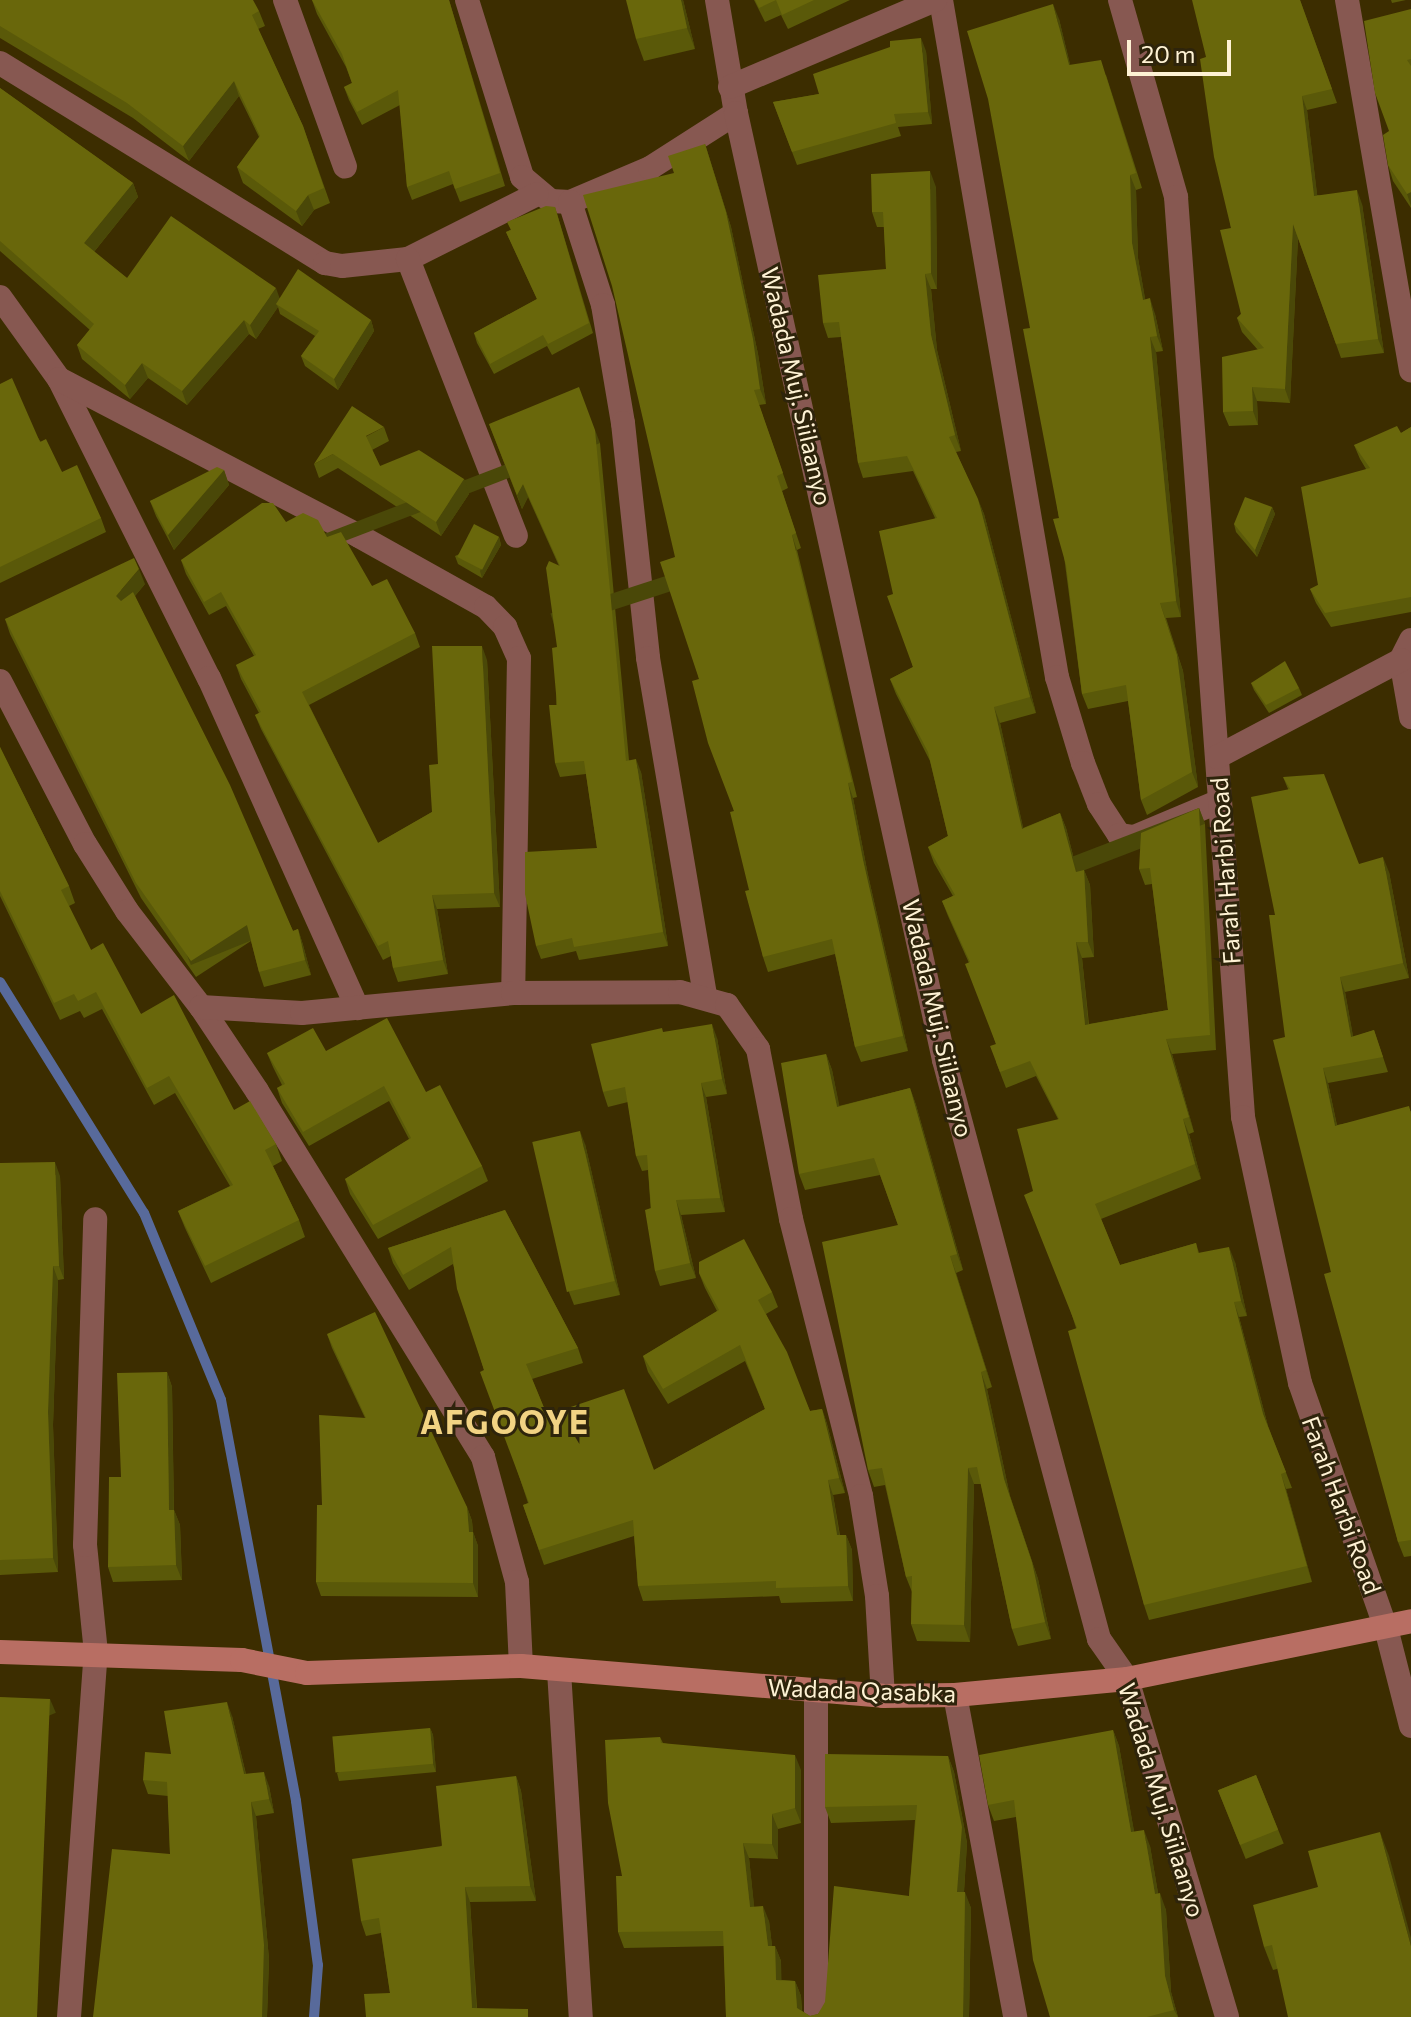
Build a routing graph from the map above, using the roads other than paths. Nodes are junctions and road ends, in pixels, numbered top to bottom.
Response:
1 (285, 0) edge
2 (467, 0) edge
3 (717, 0) edge
4 (935, 0) edge
5 (941, 0) edge
6 (1120, 0) edge
7 (1347, 0) edge
8 (0, 63) edge
9 (730, 87) junction
10 (736, 113) junction
11 (345, 167) dead end
12 (537, 194) junction
13 (570, 202) junction
14 (408, 259) junction
15 (0, 297) edge
16 (1411, 371) edge
17 (59, 379) junction
18 (516, 536) dead end
19 (1406, 650) edge
20 (0, 681) edge
21 (1411, 717) edge
22 (1217, 757) junction
23 (1220, 801) junction
24 (513, 993) junction
25 (705, 995) junction
26 (201, 1007) junction
27 (357, 1008) junction
28 (95, 1219) dead end
29 (1411, 1621) edge
30 (1386, 1628) junction
31 (0, 1652) edge
32 (96, 1653) junction
33 (521, 1666) junction
34 (559, 1671) junction
35 (1127, 1679) junction
36 (816, 1691) junction
37 (955, 1695) junction
38 (883, 1696) junction
39 (1411, 1726) edge
40 (69, 2017) edge
41 (581, 2017) edge
42 (816, 2017) edge
43 (1015, 2017) edge
44 (1227, 2017) edge

1 - 11 street
2 - 12 street
3 - 9 street, Wadada Muj. Siilaanyo
4 - 9 street
5 - 23 street
6 - 22 street, Farah Harbi Road
7 - 16 street
8 - 14 street
9 - 10 street, Wadada Muj. Siilaanyo
10 - 13 street
10 - 35 street, Wadada Muj. Siilaanyo
12 - 13 street
12 - 14 street
13 - 25 street
14 - 18 street
15 - 17 street
17 - 24 street
17 - 27 street
19 - 21 street
19 - 22 street
20 - 26 street
22 - 23 street, Farah Harbi Road
23 - 30 street, Farah Harbi Road
24 - 25 street
24 - 27 street
25 - 38 street
26 - 27 street
26 - 33 street
28 - 32 street
29 - 30 street, Wadada Qasabka
30 - 35 street, Wadada Qasabka
30 - 39 street, Farah Harbi Road
31 - 32 street, Wadada Qasabka
32 - 33 street, Wadada Qasabka
32 - 40 street
33 - 34 street, Wadada Qasabka
34 - 36 street, Wadada Qasabka
34 - 41 street
35 - 37 street, Wadada Qasabka
35 - 44 street, Wadada Muj. Siilaanyo
36 - 38 street, Wadada Qasabka
36 - 42 street
37 - 38 street, Wadada Qasabka
37 - 43 street

